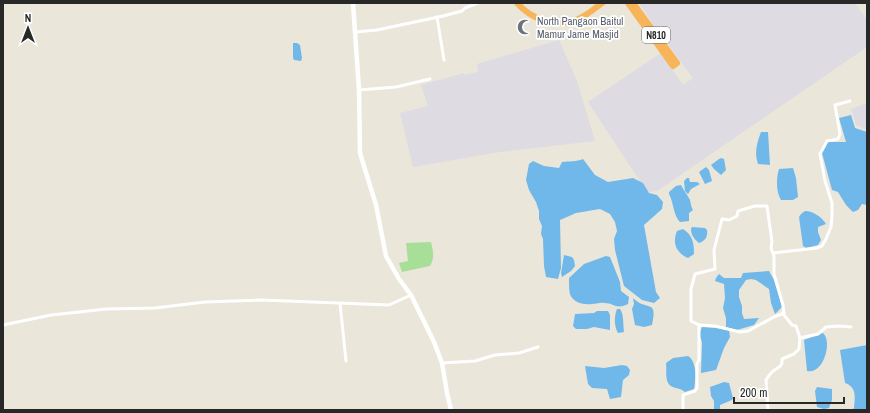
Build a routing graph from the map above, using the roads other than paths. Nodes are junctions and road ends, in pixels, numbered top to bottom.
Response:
1 (354, 3) edge
2 (478, 3) edge
3 (518, 3) edge
4 (598, 3) edge
5 (602, 3) edge
6 (628, 3) edge
7 (633, 3) edge
8 (437, 17) junction
9 (565, 22) junction
10 (355, 32) junction
11 (444, 60) dead end
12 (430, 79) dead end
13 (360, 90) junction
14 (850, 101) dead end
15 (772, 253) junction
16 (411, 295) junction
17 (340, 303) junction
18 (784, 313) junction
19 (3, 325) edge
20 (699, 325) junction
21 (851, 327) dead end
22 (800, 338) junction
23 (538, 347) dead end
24 (346, 361) dead end
25 (442, 363) junction
26 (451, 410) edge
27 (683, 410) edge
28 (768, 410) edge

1 - 10 street
2 - 8 street
3 - 9 highway
4 - 9 highway
5 - 9 highway
6 - 7 highway, N810
8 - 10 street
8 - 11 street
10 - 13 street
12 - 13 street
13 - 16 street
14 - 15 street
15 - 18 street
15 - 20 street
16 - 17 street
16 - 25 street
17 - 19 street
17 - 24 street
18 - 20 street
18 - 22 street
20 - 27 street
21 - 22 street
22 - 28 street
23 - 25 street
25 - 26 street

